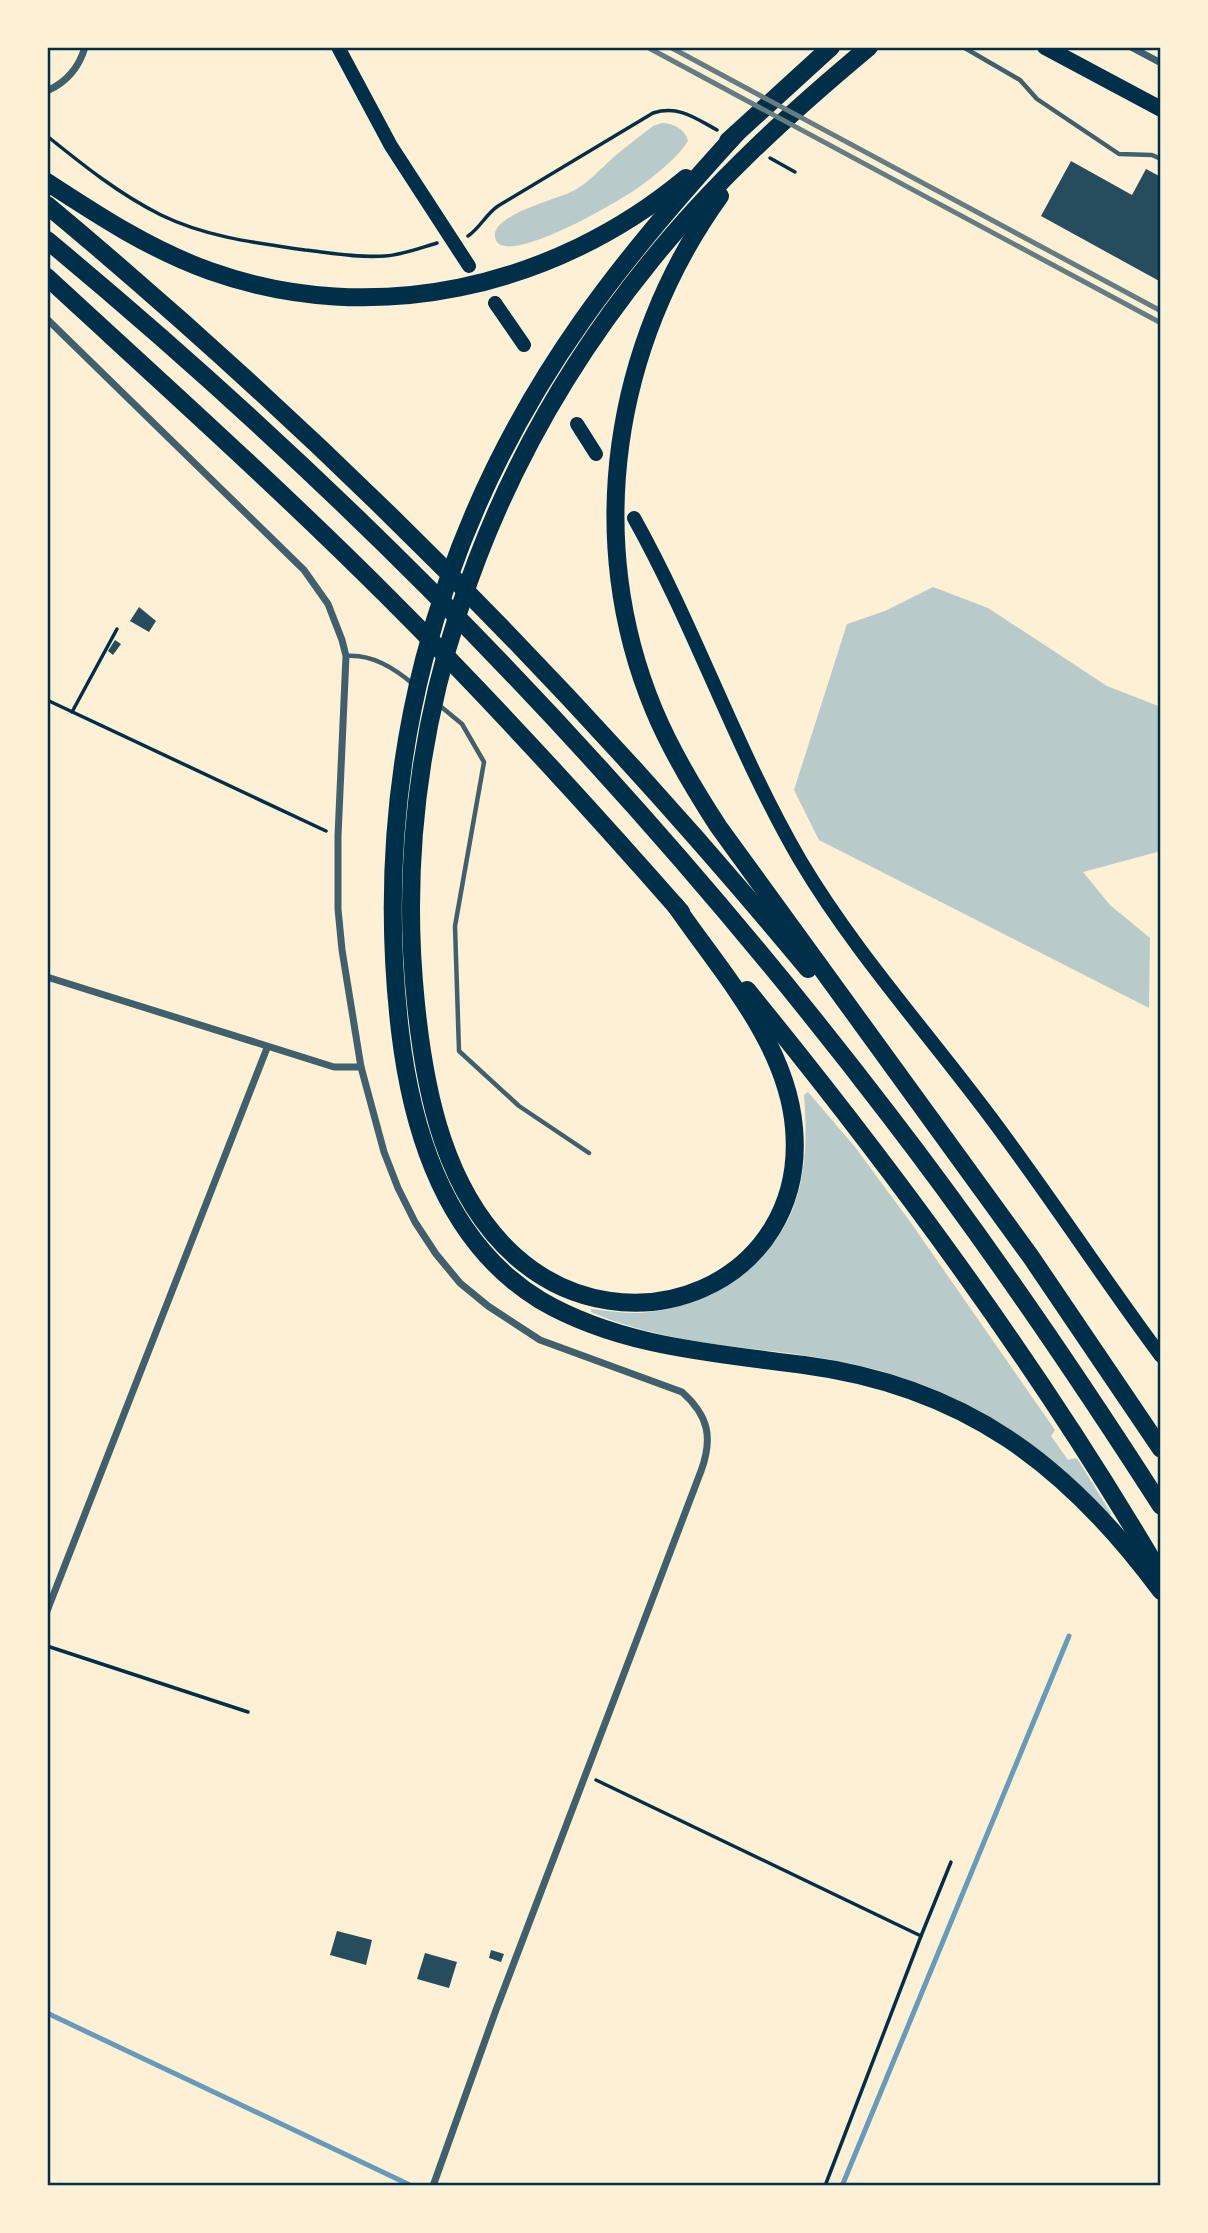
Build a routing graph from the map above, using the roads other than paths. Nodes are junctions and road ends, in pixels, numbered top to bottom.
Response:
1 (85, 47) edge
2 (338, 47) edge
3 (831, 47) edge
4 (869, 47) edge
5 (963, 47) edge
6 (1045, 47) edge
7 (1131, 47) edge
8 (1161, 63) edge
9 (47, 91) edge
10 (1161, 108) edge
11 (1161, 159) edge
12 (699, 170) junction
13 (47, 183) edge
14 (724, 184) junction
15 (47, 205) edge
16 (47, 240) edge
17 (470, 266) dead end
18 (47, 277) edge
19 (495, 303) dead end
20 (47, 318) edge
21 (524, 345) dead end
22 (578, 424) dead end
23 (596, 454) dead end
24 (634, 518) dead end
25 (345, 656) junction
26 (423, 692) dead end
27 (433, 700) dead end
28 (675, 905) junction
29 (47, 977) edge
30 (267, 1048) junction
31 (360, 1068) junction
32 (921, 1107) junction
33 (589, 1153) dead end
34 (1161, 1356) edge
35 (1161, 1449) edge
36 (1161, 1506) edge
37 (1161, 1575) edge
38 (1161, 1591) edge
39 (47, 1611) edge
40 (433, 2186) edge

1 - 9 street
2 - 17 main road
3 - 12 highway
4 - 14 highway
5 - 11 lane
6 - 10 main road
7 - 8 street
12 - 13 highway
12 - 38 highway
14 - 28 highway
14 - 32 highway
15 - 32 highway
16 - 36 highway
18 - 28 highway
19 - 21 main road
20 - 25 street
22 - 23 main road
24 - 34 main road
25 - 26 lane
25 - 31 street
27 - 33 lane
28 - 37 highway
29 - 30 street
30 - 31 street
30 - 39 street
31 - 40 street
32 - 35 highway

